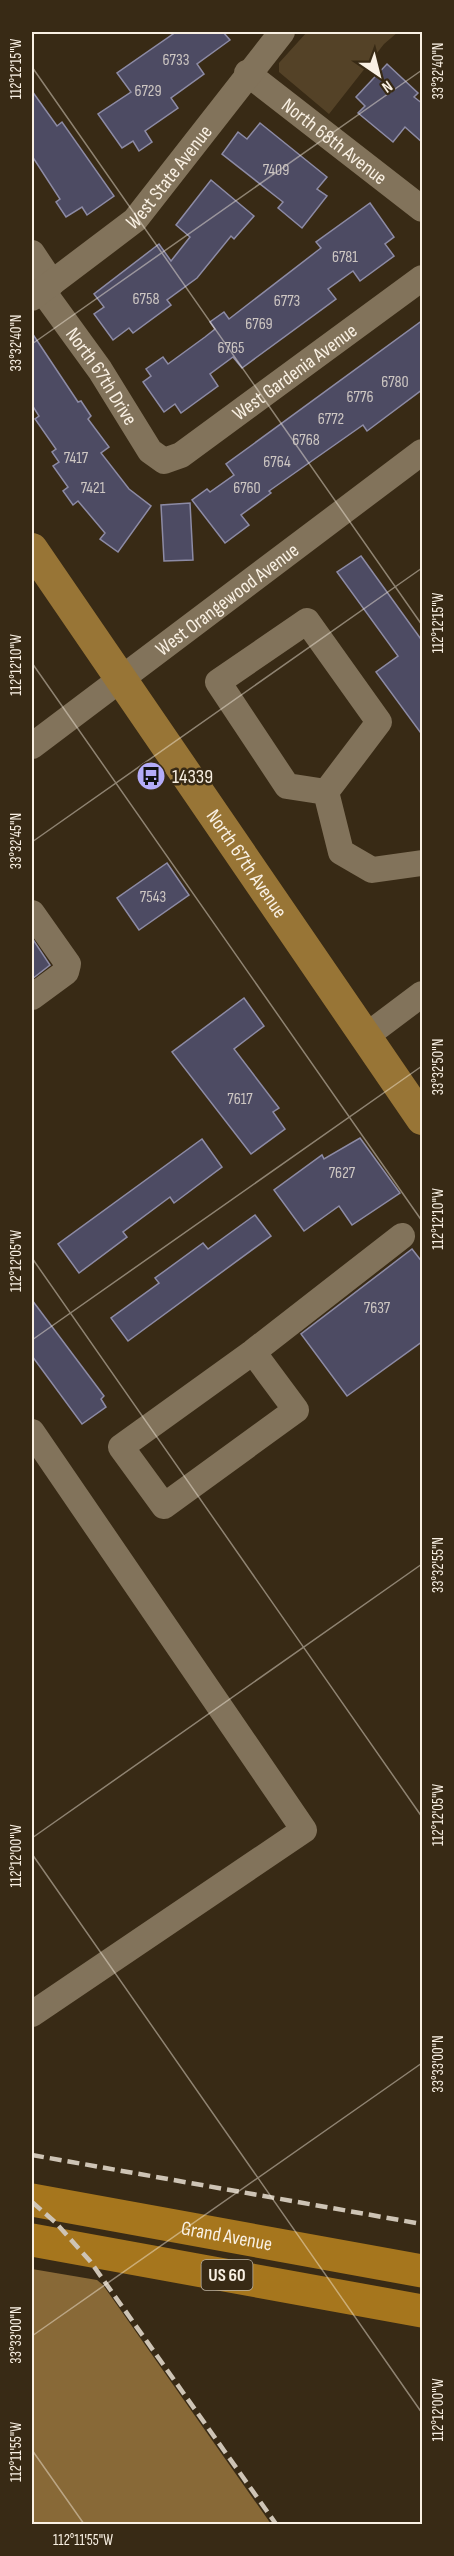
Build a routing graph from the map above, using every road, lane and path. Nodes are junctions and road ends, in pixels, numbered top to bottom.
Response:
1 (282, 32) edge
2 (247, 73) junction
3 (423, 209) edge
4 (32, 253) edge
5 (423, 278) edge
6 (42, 290) edge
7 (423, 452) edge
8 (164, 460) joint
9 (32, 549) edge
10 (122, 678) junction
11 (32, 746) edge
12 (326, 792) junction
13 (423, 863) edge
14 (32, 913) edge
15 (423, 994) edge
16 (32, 997) edge
17 (366, 1036) junction
18 (423, 1119) edge
19 (402, 1236) dead end
20 (253, 1352) junction
21 (32, 1431) edge
22 (32, 2014) edge
23 (32, 2200) edge
24 (111, 2214) junction
25 (32, 2240) edge
26 (103, 2252) junction
27 (423, 2271) edge
28 (423, 2311) edge

1 - 2 street, West State Avenue
2 - 3 street, North 68th Avenue
2 - 6 street, West State Avenue
4 - 6 street, North 67th Drive
5 - 8 street, West Gardenia Avenue
6 - 8 street, North 67th Drive
7 - 10 street, West Orangewood Avenue
9 - 10 main road, North 67th Avenue
10 - 11 street, West Orangewood Avenue
10 - 17 main road, North 67th Avenue
12 - 12 street
12 - 13 street
14 - 16 street
15 - 17 street
17 - 18 main road, North 67th Avenue
19 - 20 street
20 - 20 street
21 - 22 street
23 - 24 highway, Grand Avenue / US 60
24 - 26 highway
24 - 27 highway, Grand Avenue / US 60
25 - 26 highway, Grand Avenue / US 60
26 - 28 highway, Grand Avenue / US 60

